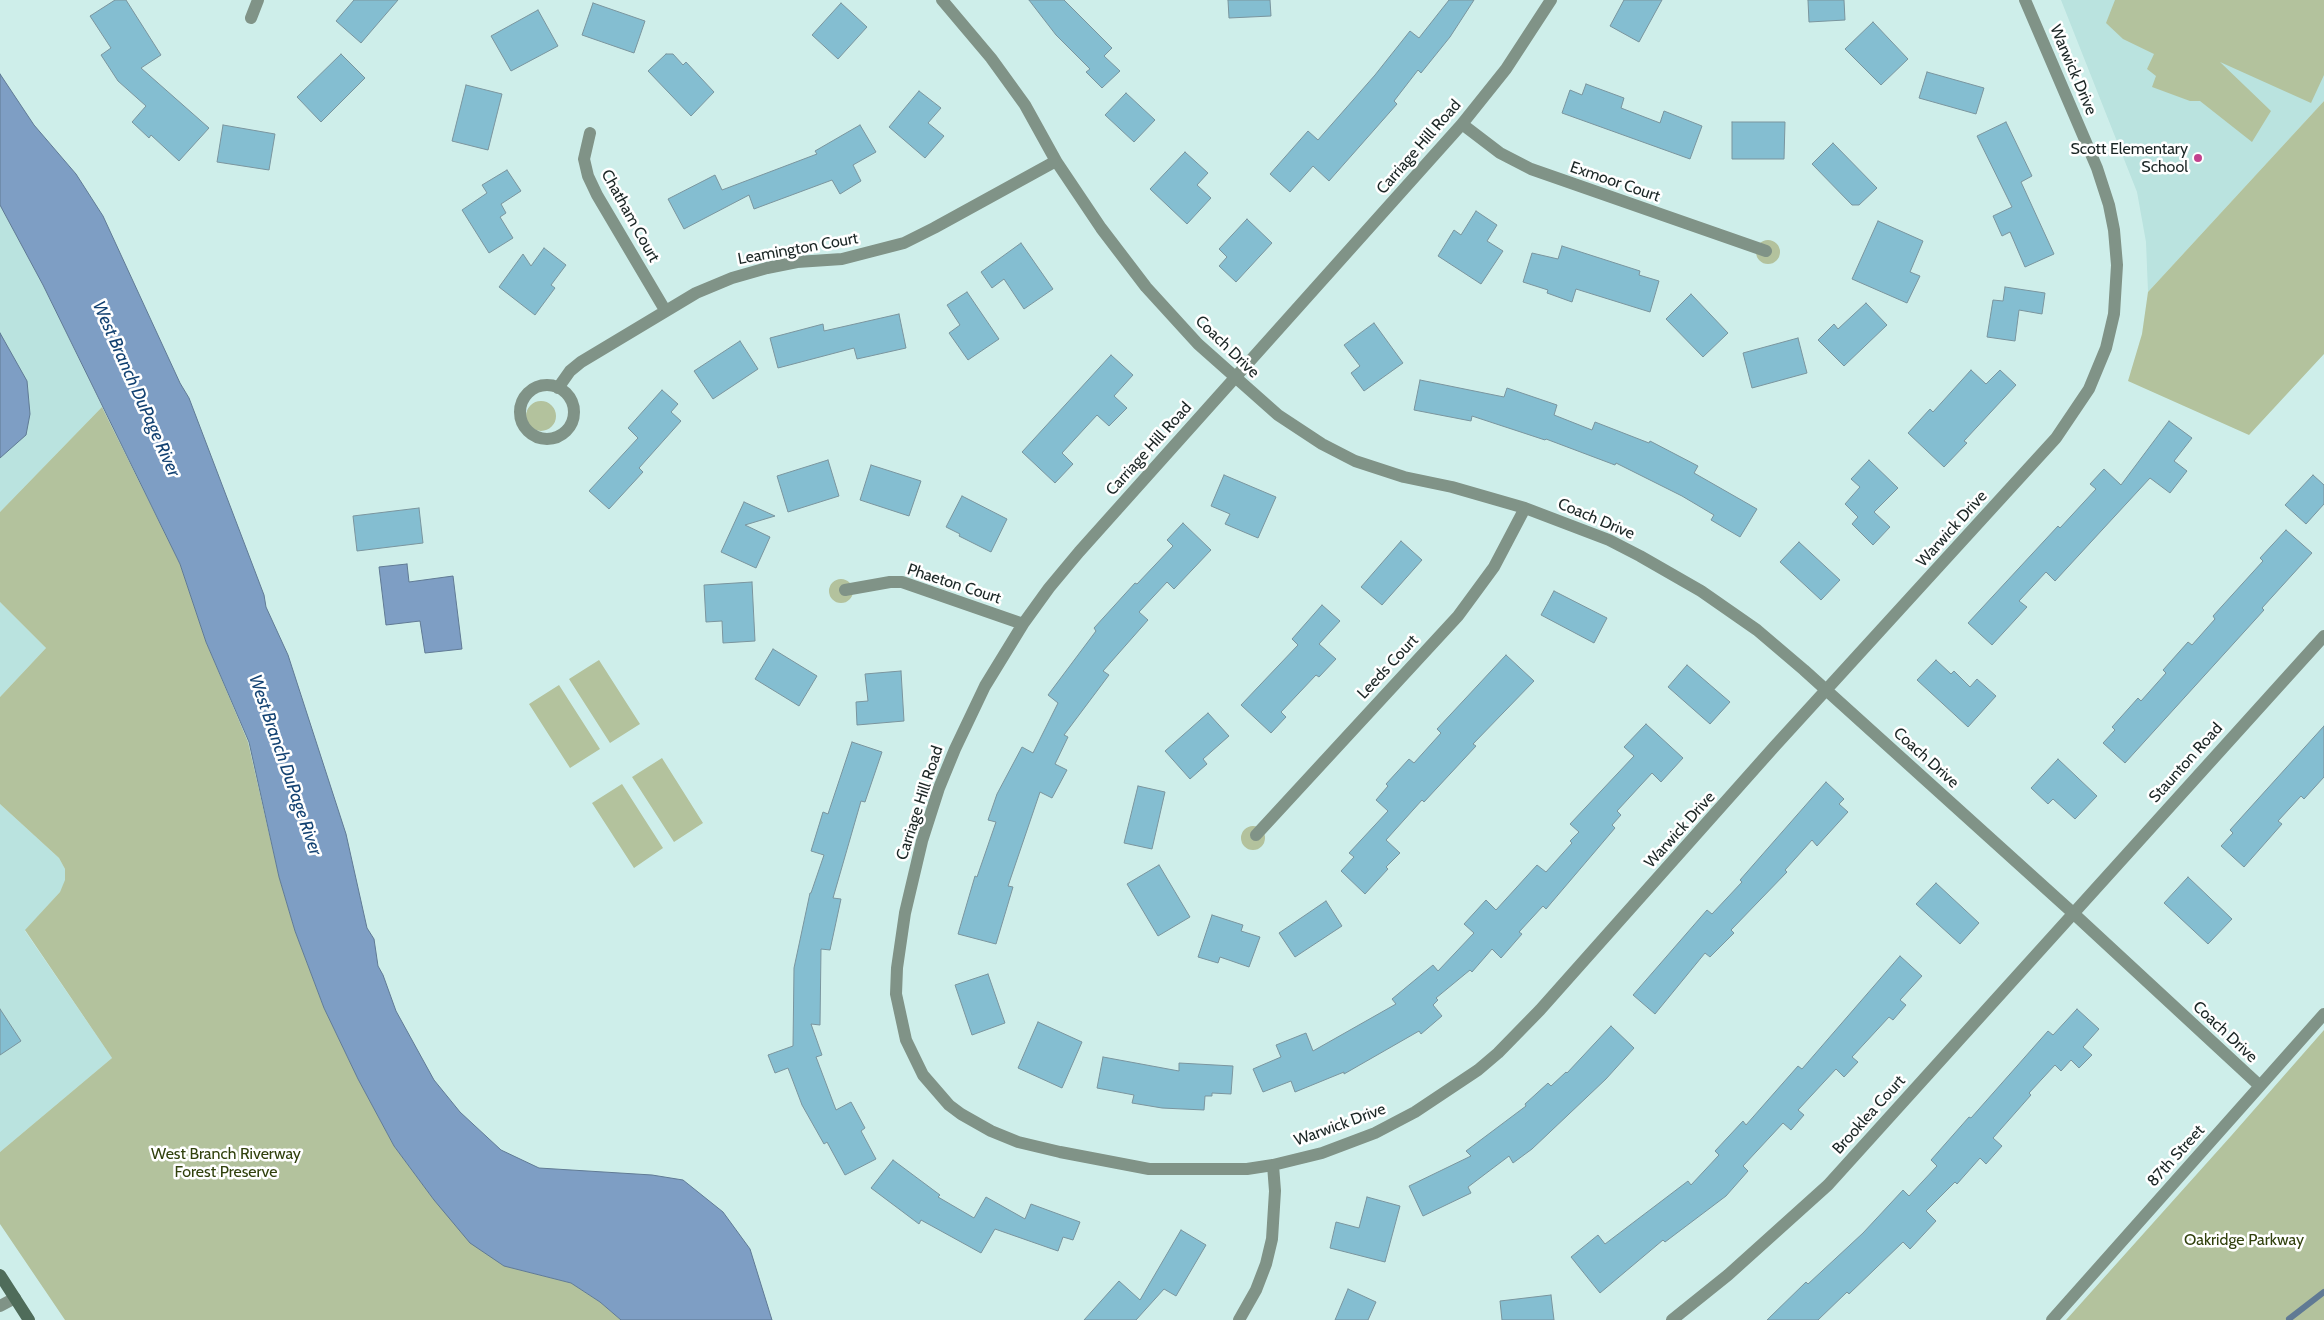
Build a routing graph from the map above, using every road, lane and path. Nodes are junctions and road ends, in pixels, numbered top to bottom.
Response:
1 (258, 0) edge
2 (942, 0) edge
3 (1551, 0) edge
4 (2025, 0) edge
5 (251, 18) dead end
6 (1462, 124) junction
7 (590, 133) dead end
8 (1056, 161) junction
9 (1766, 251) dead end
10 (665, 310) junction
11 (1235, 378) junction
12 (558, 388) junction
13 (1525, 508) junction
14 (844, 590) dead end
15 (1022, 624) junction
16 (2324, 636) edge
17 (1827, 691) junction
18 (1256, 835) dead end
19 (2072, 913) junction
20 (896, 986) joint
21 (2324, 1014) edge
22 (2260, 1086) junction
23 (1273, 1165) junction
24 (0, 1275) edge
25 (15, 1298) junction
26 (0, 1306) edge
27 (29, 1320) edge
28 (1239, 1320) edge
29 (1672, 1320) edge
30 (2052, 1320) edge

1 - 5 street
2 - 8 street, Coach Drive
3 - 6 street, Carriage Hill Road
4 - 17 street, Warwick Drive
6 - 9 street, Exmoor Court
6 - 11 street, Carriage Hill Road
7 - 10 street, Chatham Court
8 - 10 street, Leamington Court
8 - 11 street, Coach Drive
10 - 12 street, Leamington Court
11 - 13 street, Coach Drive
11 - 15 street, Carriage Hill Road
12 - 12 street
13 - 17 street, Coach Drive
13 - 18 street, Leeds Court
14 - 15 street, Phaeton Court
15 - 20 street, Carriage Hill Road
16 - 19 street, Staunton Road
17 - 19 street, Coach Drive
17 - 23 street, Warwick Drive
19 - 22 street, Coach Drive
19 - 29 street, Brooklea Court
20 - 23 street, Warwick Drive
21 - 22 street, 87th Street
22 - 30 street, 87th Street
23 - 28 street
24 - 25 main road
25 - 26 street
25 - 27 main road

